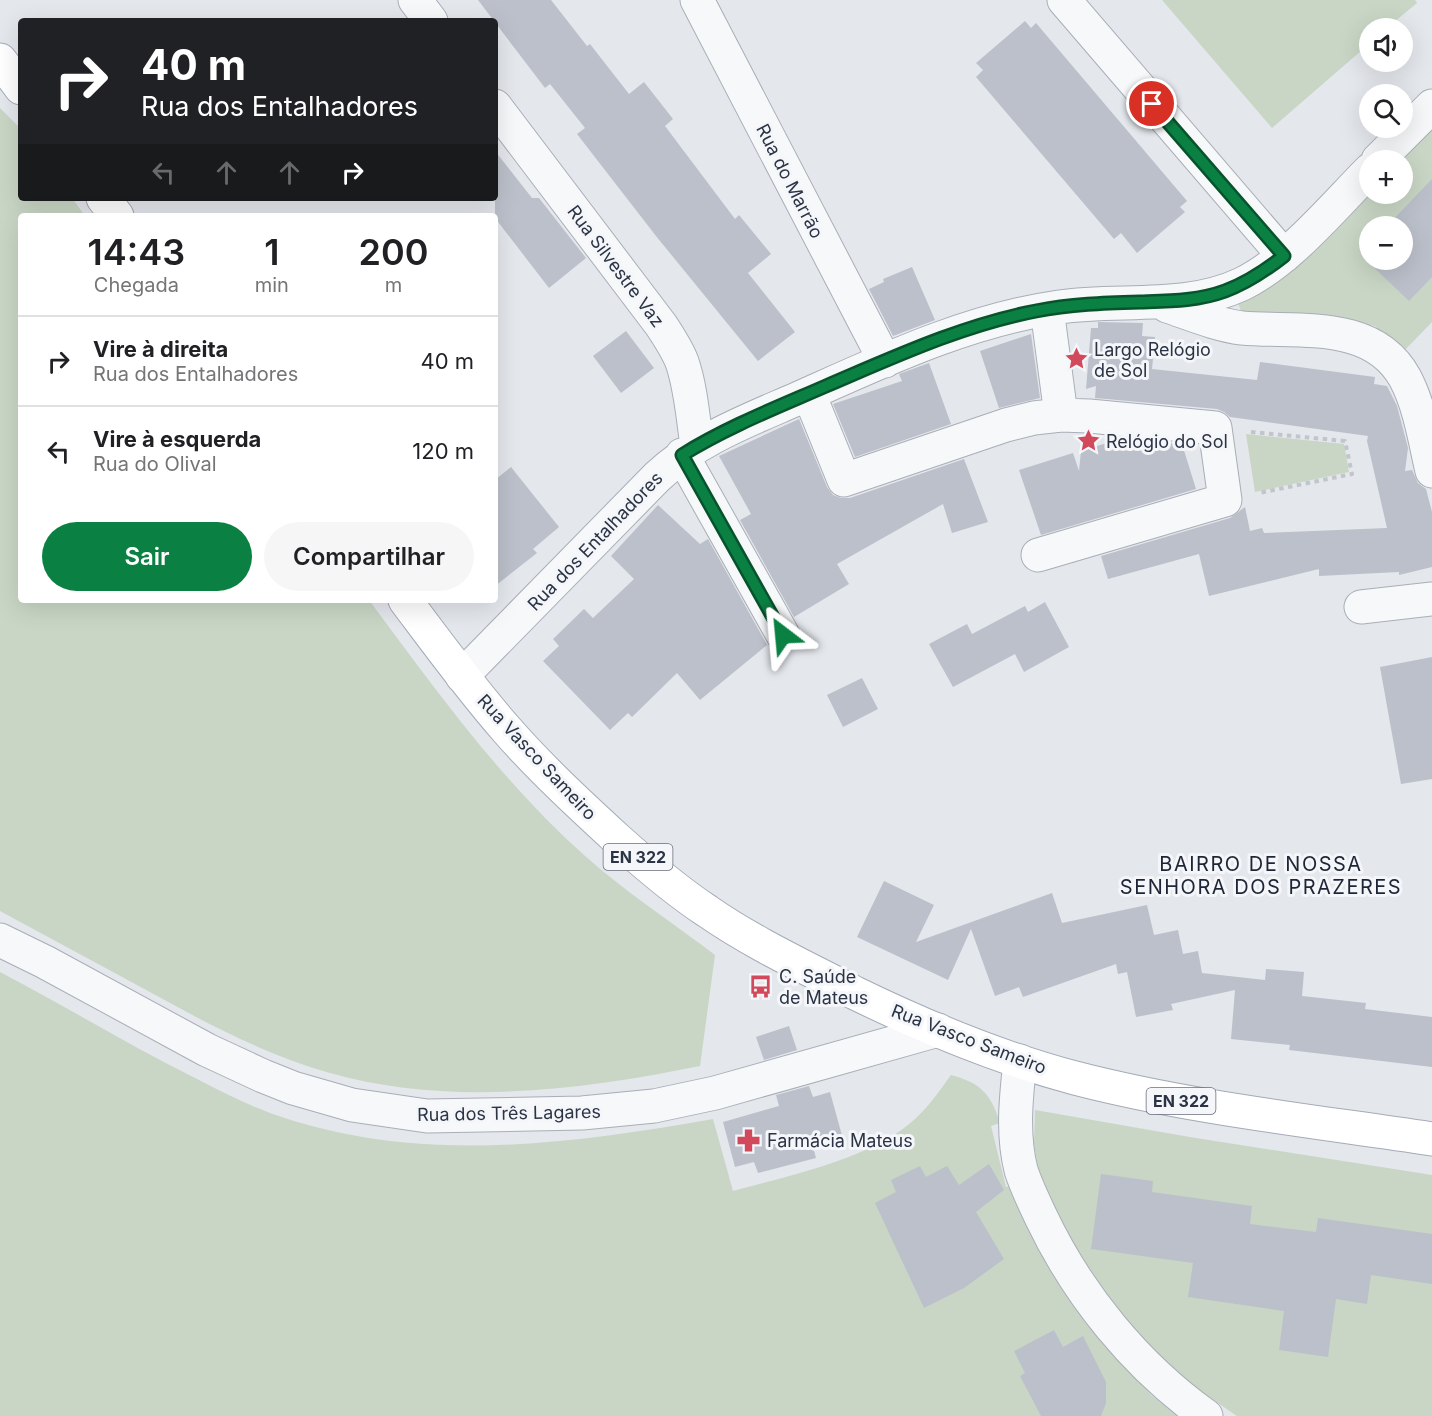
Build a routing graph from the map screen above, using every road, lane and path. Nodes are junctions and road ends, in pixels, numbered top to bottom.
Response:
1 (415, 0) edge
2 (697, 0) edge
3 (1064, 0) edge
4 (429, 18) edge
5 (0, 60) edge
6 (18, 84) edge
7 (1432, 106) edge
8 (498, 110) edge
9 (1388, 150) edge
10 (1359, 181) edge
11 (105, 201) edge
12 (115, 213) edge
13 (1284, 256) junction
14 (1155, 302) junction
15 (1047, 309) junction
16 (885, 361) junction
17 (809, 393) junction
18 (1061, 415) junction
19 (1215, 428) junction
20 (690, 450) junction
21 (1432, 471) edge
22 (1226, 500) junction
23 (1038, 555) dead end
24 (1432, 599) edge
25 (407, 603) edge
26 (1361, 608) dead end
27 (783, 635) dead end
28 (462, 676) junction
29 (0, 940) edge
30 (938, 1030) junction
31 (1020, 1061) junction
32 (1432, 1139) edge
33 (1206, 1416) edge

1 - 4 street
2 - 16 street, Rua do Marrão
3 - 13 street
5 - 6 main road
7 - 9 street
8 - 20 street, Rua Silvestre Vaz
10 - 13 street, Rua dos Entalhadores
11 - 12 main road
13 - 14 street, Rua dos Entalhadores
14 - 15 street, Rua dos Entalhadores
14 - 21 street
15 - 16 street, Rua dos Entalhadores
15 - 18 street
16 - 17 street, Rua dos Entalhadores
17 - 18 street
17 - 20 street, Rua dos Entalhadores
18 - 19 street
19 - 22 street
19 - 22 path
20 - 27 street, Rua Silvestre Vaz
20 - 28 street, Rua dos Entalhadores
22 - 23 street
24 - 26 street
25 - 28 main road, Rua Vasco Sameiro / EN 322
28 - 30 main road, Rua Vasco Sameiro / EN 322
29 - 30 street, Rua dos Três Lagares
30 - 31 main road, Rua Vasco Sameiro / EN 322
31 - 32 main road, Rua Vasco Sameiro / EN 322
31 - 33 street

